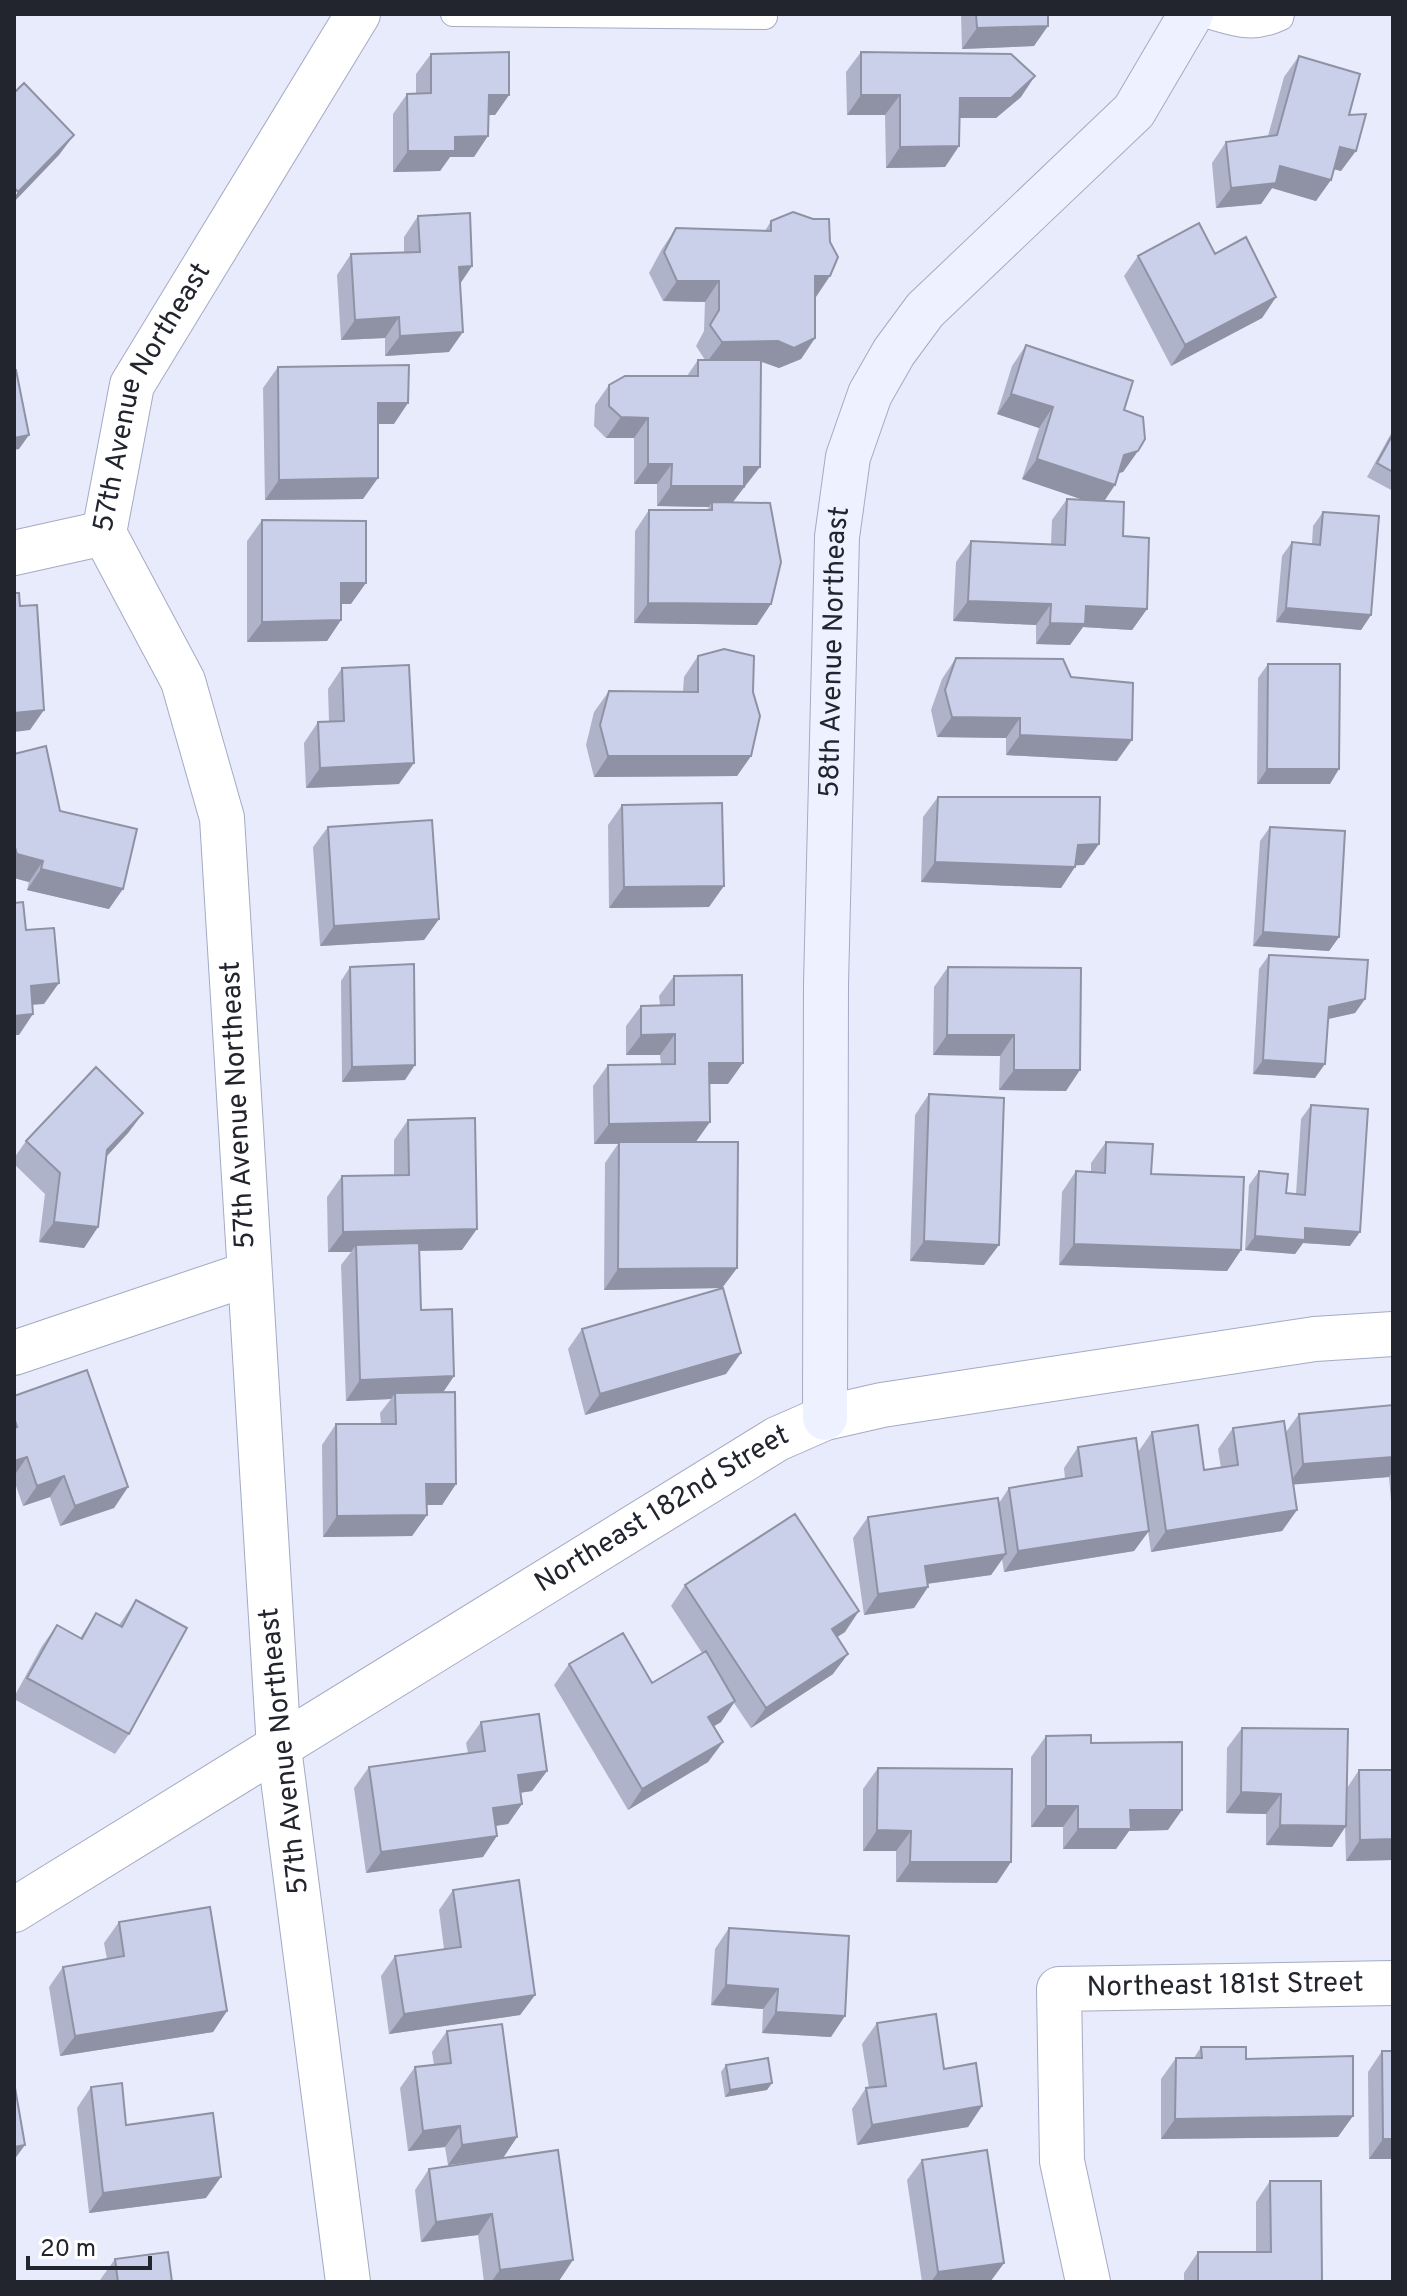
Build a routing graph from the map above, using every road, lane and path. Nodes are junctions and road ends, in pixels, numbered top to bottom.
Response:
1 (358, 14) edge
2 (453, 14) edge
3 (1191, 14) edge
4 (1200, 14) edge
5 (1282, 14) edge
6 (765, 17) dead end
7 (104, 533) junction
8 (14, 553) edge
9 (248, 1274) junction
10 (1393, 1334) edge
11 (14, 1353) edge
12 (825, 1418) junction
13 (279, 1748) junction
14 (14, 1910) edge
15 (1393, 1983) edge
16 (348, 2282) edge
17 (1088, 2282) edge

1 - 7 street, 57th Avenue Northeast
2 - 6 lane
3 - 12 street, 58th Avenue Northeast
4 - 5 lane
7 - 8 street
7 - 9 street, 57th Avenue Northeast
9 - 11 street
9 - 13 street, 57th Avenue Northeast
10 - 12 street, Northeast 182nd Street
12 - 13 street, Northeast 182nd Street
13 - 14 street, Northeast 182nd Street
13 - 16 street, 57th Avenue Northeast
15 - 17 street, Northeast 181st Street

